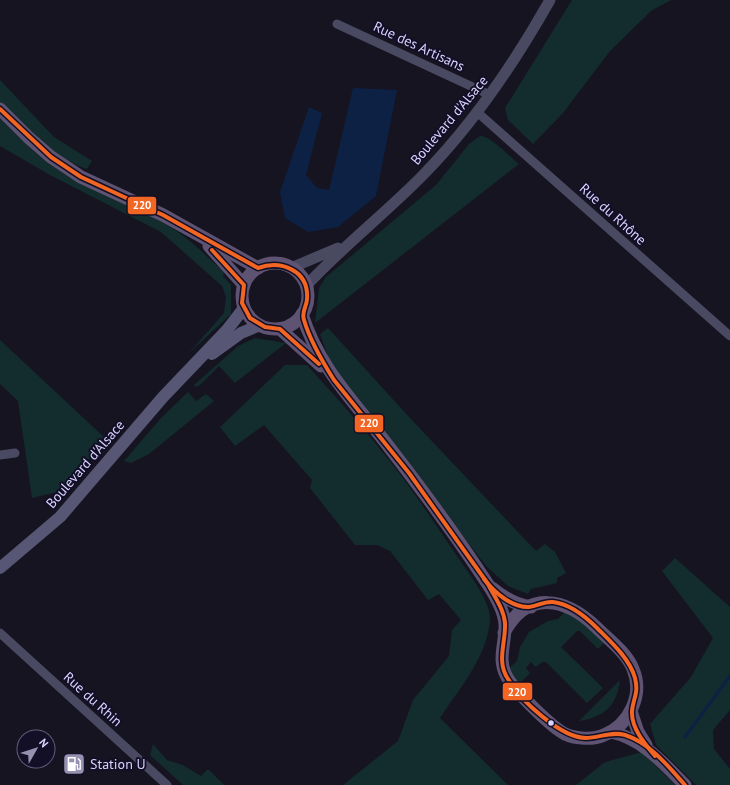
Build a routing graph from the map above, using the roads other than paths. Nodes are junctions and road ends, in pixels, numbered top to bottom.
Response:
1 (550, 0) edge
2 (337, 24) dead end
3 (490, 95) junction
4 (0, 109) edge
5 (477, 112) junction
6 (198, 236) junction
7 (349, 242) junction
8 (258, 268) junction
9 (291, 268) junction
10 (244, 285) junction
11 (306, 286) junction
12 (244, 308) junction
13 (302, 314) junction
14 (260, 326) junction
15 (280, 329) junction
16 (730, 336) edge
17 (187, 373) junction
18 (334, 380) junction
19 (15, 453) dead end
20 (0, 455) edge
21 (0, 568) edge
22 (488, 584) junction
23 (531, 607) junction
24 (0, 633) edge
25 (504, 633) junction
26 (631, 711) junction
27 (611, 732) junction
28 (651, 751) junction
29 (167, 785) edge
30 (686, 785) edge

1 - 3 street, Boulevard d'Alsace
2 - 3 street, Rue des Artisans
3 - 5 street, Boulevard d'Alsace
4 - 6 main road
5 - 7 street, Boulevard d'Alsace
5 - 16 street, Rue du Rhône
6 - 8 main road
6 - 10 main road
7 - 9 street, Boulevard d'Alsace
7 - 11 street, Boulevard d'Alsace
8 - 9 main road
8 - 10 main road
9 - 11 main road
10 - 12 main road
11 - 13 main road
12 - 14 main road
12 - 17 main road, Boulevard d'Alsace
13 - 15 main road
13 - 18 main road
14 - 15 main road
14 - 17 main road, Boulevard d'Alsace
15 - 18 main road
17 - 21 main road, Boulevard d'Alsace
18 - 22 main road
19 - 20 street
22 - 23 main road
22 - 25 main road
23 - 25 main road
23 - 26 main road
24 - 29 street, Rue du Rhin
25 - 27 main road
26 - 27 main road
26 - 28 main road
27 - 28 main road
28 - 30 main road

